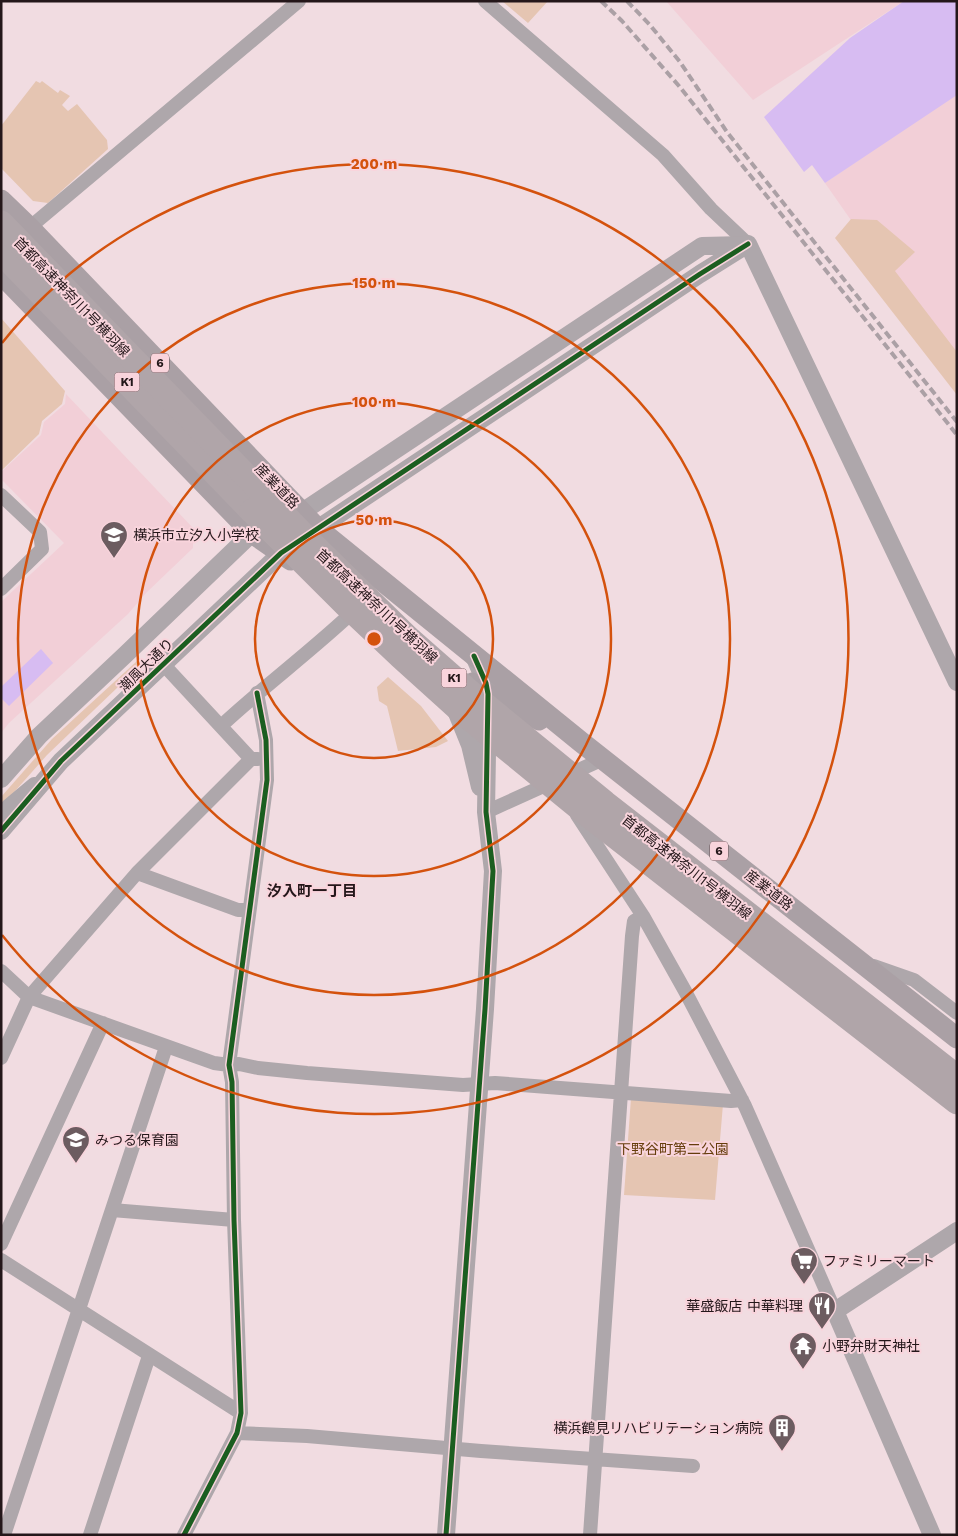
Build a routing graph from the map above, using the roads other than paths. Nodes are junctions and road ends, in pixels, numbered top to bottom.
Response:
1 (299, 1) edge
2 (485, 1) edge
3 (1, 200) edge
4 (1, 223) edge
5 (30, 227) junction
6 (748, 244) junction
7 (1, 252) edge
8 (1, 274) edge
9 (1, 495) edge
10 (302, 512) junction
11 (317, 528) junction
12 (252, 533) junction
13 (281, 553) junction
14 (1, 589) edge
15 (359, 606) junction
16 (416, 645) junction
17 (474, 656) junction
18 (163, 664) junction
19 (957, 682) edge
20 (258, 692) junction
21 (488, 694) junction
22 (221, 726) junction
23 (581, 742) junction
24 (251, 759) junction
25 (603, 759) junction
26 (268, 760) junction
27 (61, 761) junction
28 (1, 779) edge
29 (555, 781) junction
30 (486, 812) junction
31 (1, 814) edge
32 (1, 831) edge
33 (137, 873) junction
34 (249, 910) junction
35 (643, 916) junction
36 (857, 960) junction
37 (1, 971) edge
38 (29, 997) junction
39 (957, 1013) edge
40 (103, 1023) junction
41 (957, 1038) edge
42 (166, 1047) junction
43 (1, 1058) edge
44 (229, 1065) junction
45 (957, 1077) edge
46 (478, 1084) junction
47 (622, 1094) junction
48 (742, 1100) junction
49 (957, 1102) edge
50 (112, 1210) junction
51 (234, 1220) junction
52 (957, 1231) edge
53 (1, 1244) edge
54 (1, 1260) edge
55 (79, 1310) junction
56 (835, 1311) junction
57 (149, 1356) junction
58 (241, 1413) junction
59 (237, 1433) junction
60 (452, 1449) junction
61 (595, 1460) junction
62 (693, 1466) dead end
63 (4, 1535) edge
64 (90, 1535) edge
65 (184, 1535) edge
66 (446, 1535) edge
67 (590, 1535) edge
68 (932, 1535) edge

1 - 5 street
2 - 6 street
3 - 5 main road, 産業道路 / 6
4 - 45 highway, 首都高速神奈川1号横羽線 / K1, bridge
5 - 7 street
5 - 10 main road, 産業道路 / 6
6 - 10 street, 潮風大通り
6 - 11 street, 潮風大通り
6 - 19 street
7 - 49 highway, 首都高速神奈川1号横羽線 / K1, bridge
8 - 12 main road, 産業道路 / 6
9 - 14 street
10 - 11 main road, 産業道路 / 6
10 - 12 street, 潮風大通り
11 - 13 street, 潮風大通り
11 - 17 main road, 産業道路 / 6
12 - 13 main road, 産業道路 / 6
12 - 28 street, 潮風大通り
13 - 15 main road, 産業道路 / 6
13 - 18 street, 潮風大通り
15 - 16 main road, 産業道路 / 6
15 - 20 street
16 - 21 main road, 産業道路 / 6
16 - 30 street
17 - 21 street
17 - 23 main road, 産業道路 / 6
18 - 22 street
18 - 27 street, 潮風大通り
20 - 22 street
20 - 26 street
21 - 23 main road, 産業道路 / 6
21 - 30 street
22 - 24 street
23 - 25 main road, 産業道路 / 6
24 - 26 street
24 - 33 street
25 - 29 street
25 - 36 main road, 産業道路 / 6
26 - 34 street
27 - 31 street
27 - 32 street, 潮風大通り
29 - 30 street
29 - 35 street
30 - 46 street
33 - 34 street
33 - 38 street
34 - 44 street
35 - 47 street
35 - 48 street
36 - 39 street
36 - 41 main road, 産業道路 / 6
37 - 38 street
38 - 40 street
38 - 43 street
40 - 42 street
40 - 53 street
42 - 44 street
42 - 50 street
44 - 46 street
44 - 51 street
46 - 47 street
46 - 60 street
47 - 48 street
47 - 61 street
48 - 56 street
50 - 51 street
50 - 55 street
51 - 58 street
52 - 56 street
54 - 55 street
55 - 57 street
55 - 63 street
56 - 68 street
57 - 58 street
57 - 64 street
58 - 59 street
59 - 60 street
59 - 65 street
60 - 61 street
60 - 66 street
61 - 62 street
61 - 67 street

